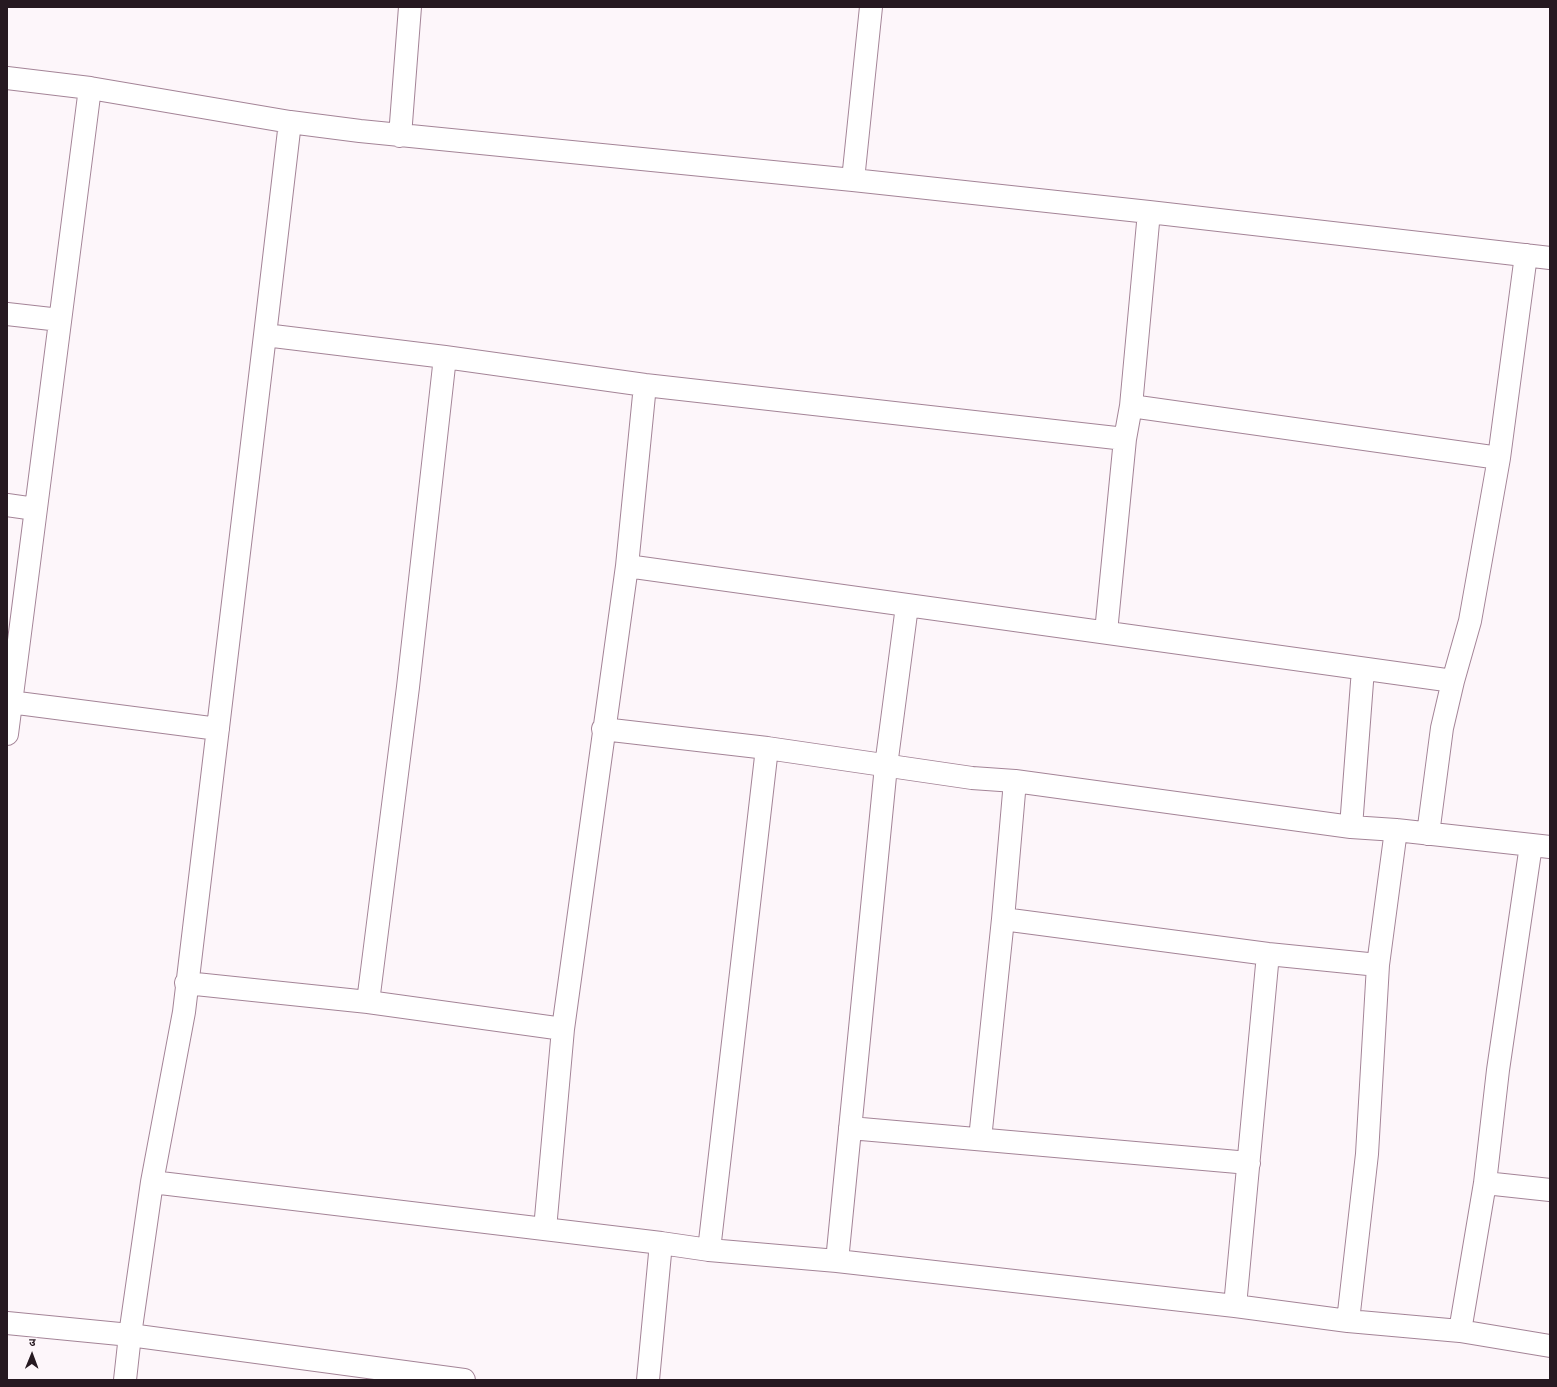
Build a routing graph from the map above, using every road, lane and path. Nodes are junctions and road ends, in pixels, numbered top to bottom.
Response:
1 (410, 7) edge
2 (871, 7) edge
3 (7, 78) edge
4 (90, 88) junction
5 (290, 122) junction
6 (400, 136) junction
7 (852, 180) junction
8 (1149, 212) junction
9 (1526, 255) junction
10 (1550, 258) edge
11 (7, 314) edge
12 (60, 320) junction
13 (266, 335) junction
14 (445, 357) junction
15 (645, 385) junction
16 (1131, 406) junction
17 (1125, 439) junction
18 (1499, 458) junction
19 (7, 505) edge
20 (35, 509) junction
21 (627, 566) junction
22 (907, 606) junction
23 (1106, 632) junction
24 (1363, 669) junction
25 (1453, 681) junction
26 (10, 702) junction
27 (218, 729) junction
28 (603, 729) junction
29 (7, 734) edge
30 (767, 748) junction
31 (886, 766) junction
32 (1015, 780) junction
33 (1351, 827) junction
34 (1396, 830) junction
35 (1428, 834) junction
36 (1541, 846) edge
37 (1003, 919) junction
38 (1268, 954) junction
39 (1378, 965) junction
40 (186, 982) junction
41 (368, 1002) junction
42 (563, 1029) junction
43 (850, 1128) junction
44 (980, 1139) junction
45 (1249, 1163) junction
46 (152, 1182) junction
47 (1485, 1183) junction
48 (1550, 1190) edge
49 (545, 1229) junction
50 (661, 1243) junction
51 (709, 1250) junction
52 (837, 1261) junction
53 (1235, 1306) junction
54 (1348, 1321) junction
55 (7, 1323) edge
56 (1460, 1331) junction
57 (130, 1335) junction
58 (1550, 1346) edge
59 (125, 1380) edge
60 (464, 1380) edge
61 (648, 1380) edge

1 - 6 street
2 - 7 street
3 - 4 street
4 - 5 street
4 - 12 street
5 - 6 street
5 - 13 street
6 - 7 street
7 - 8 street
8 - 9 street
8 - 16 street
9 - 10 street
9 - 18 street
11 - 12 street
12 - 20 street
13 - 14 street
13 - 27 street
14 - 15 street
14 - 41 street
15 - 17 street
15 - 21 street
16 - 17 street
16 - 18 street
17 - 23 street
18 - 25 street
19 - 20 street
20 - 26 street
21 - 22 street
21 - 28 street
22 - 23 street
22 - 31 street
23 - 24 street
24 - 25 street
24 - 33 street
25 - 35 street
26 - 27 street
26 - 29 street
27 - 40 street
28 - 30 street
28 - 42 street
30 - 31 street
30 - 51 street
31 - 32 street
31 - 43 street
32 - 33 street
32 - 37 street
33 - 34 street
34 - 35 street
34 - 39 street
35 - 36 street
36 - 47 street
37 - 38 street
37 - 44 street
38 - 39 street
38 - 45 street
39 - 54 street
40 - 41 street
40 - 46 street
41 - 42 street
42 - 49 street
43 - 44 street
43 - 52 street
44 - 45 street
45 - 53 street
46 - 49 street
46 - 57 street
47 - 48 street
47 - 56 street
49 - 50 street
50 - 51 street
50 - 61 street
51 - 52 street
52 - 53 street
53 - 54 street
54 - 56 street
55 - 57 street
56 - 58 street
57 - 59 street
57 - 60 street

